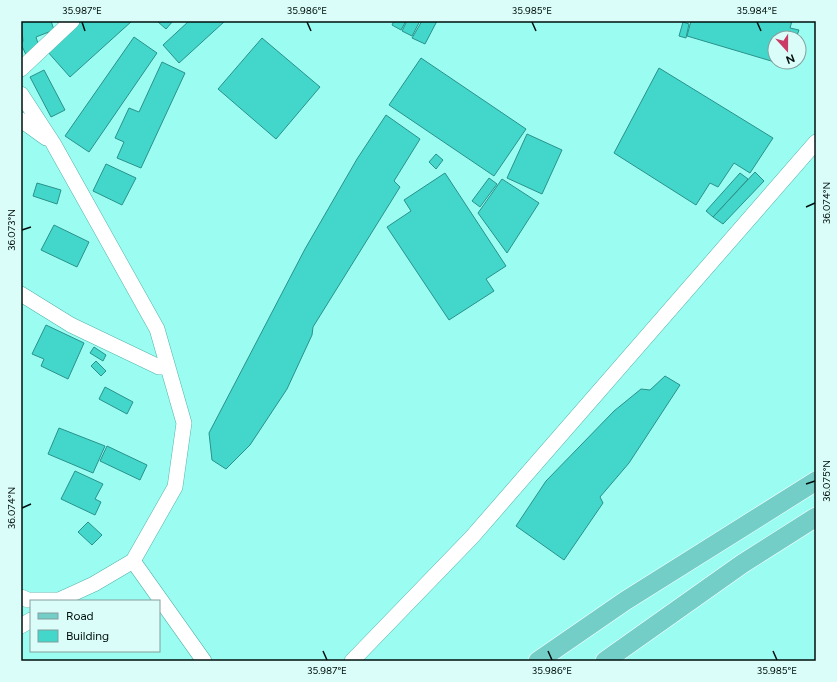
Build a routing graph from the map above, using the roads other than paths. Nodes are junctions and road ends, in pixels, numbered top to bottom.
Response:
1 (72, 21) edge
2 (21, 70) edge
3 (21, 94) edge
4 (21, 120) edge
5 (53, 143) junction
6 (814, 148) edge
7 (21, 294) edge
8 (167, 367) junction
9 (816, 481) edge
10 (816, 517) edge
11 (133, 561) junction
12 (21, 597) edge
13 (58, 600) edge
14 (30, 621) edge
15 (21, 626) edge
16 (204, 661) edge
17 (352, 661) edge
18 (538, 661) edge
19 (605, 661) edge

1 - 2 street
3 - 5 street
4 - 5 street
5 - 8 street
6 - 17 street
7 - 8 street
8 - 11 street
9 - 18 main road
10 - 19 main road
11 - 13 street
11 - 16 street
12 - 13 street
14 - 15 street

